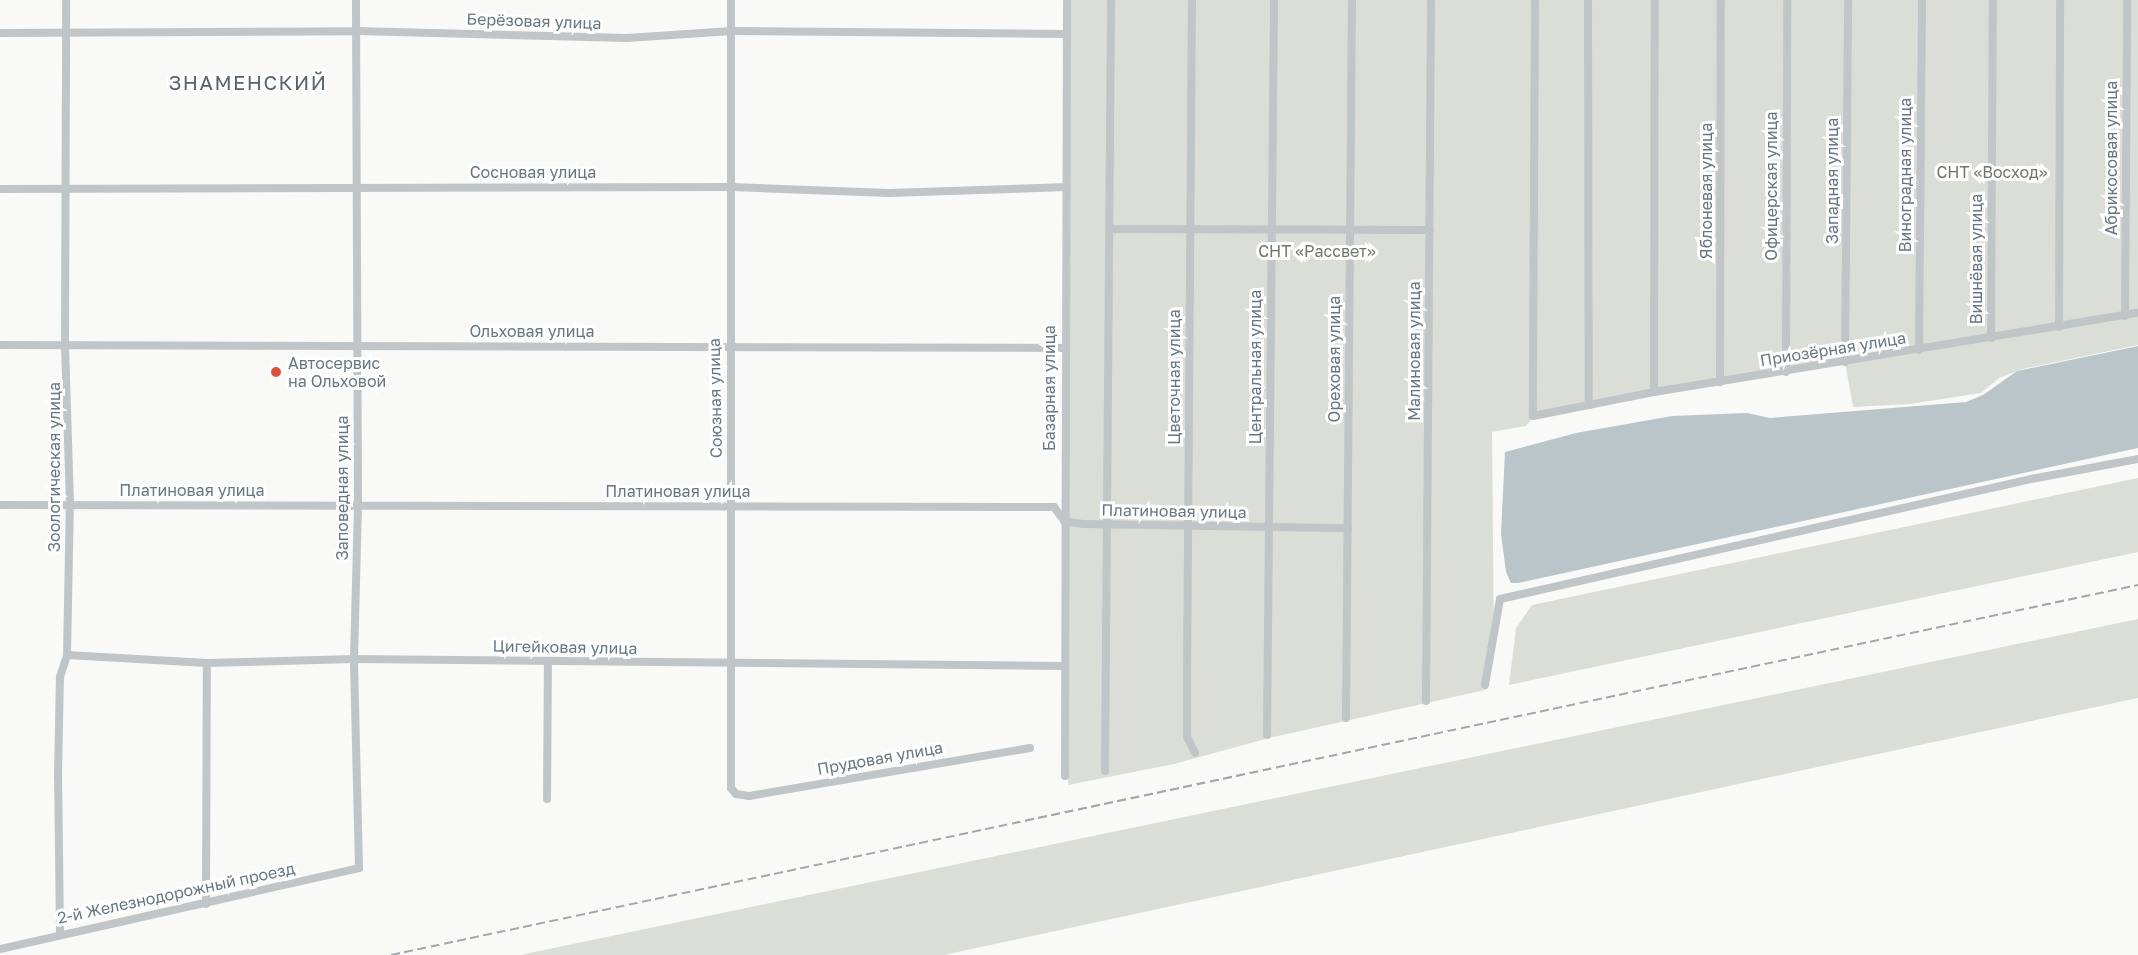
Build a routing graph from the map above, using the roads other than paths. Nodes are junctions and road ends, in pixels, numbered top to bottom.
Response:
1 (66, 0) edge
2 (356, 0) edge
3 (731, 0) edge
4 (1067, 0) edge
5 (1112, 0) edge
6 (1192, 0) edge
7 (1274, 0) edge
8 (1352, 0) edge
9 (1431, 0) edge
10 (1535, 0) edge
11 (1588, 0) edge
12 (1655, 0) edge
13 (1721, 0) edge
14 (1787, 0) edge
15 (1848, 0) edge
16 (1922, 0) edge
17 (1993, 0) edge
18 (2060, 0) edge
19 (2127, 0) edge
20 (357, 31) junction
21 (732, 31) junction
22 (0, 33) edge
23 (65, 33) junction
24 (1066, 34) junction
25 (354, 187) junction
26 (732, 187) junction
27 (1067, 187) junction
28 (65, 188) junction
29 (0, 189) edge
30 (1272, 228) junction
31 (1110, 229) junction
32 (1190, 229) junction
33 (1350, 229) junction
34 (1430, 230) junction
35 (2138, 313) edge
36 (2125, 316) junction
37 (2059, 327) junction
38 (1991, 338) junction
39 (65, 344) junction
40 (0, 345) edge
41 (357, 345) junction
42 (728, 347) junction
43 (1064, 348) junction
44 (1919, 350) junction
45 (1845, 362) junction
46 (1786, 372) junction
47 (1720, 382) junction
48 (1654, 392) junction
49 (1589, 405) junction
50 (2138, 459) edge
51 (70, 504) junction
52 (0, 505) edge
53 (358, 505) junction
54 (731, 506) junction
55 (1064, 521) junction
56 (1108, 525) junction
57 (1188, 527) junction
58 (1269, 527) junction
59 (1348, 528) junction
60 (67, 655) junction
61 (354, 658) junction
62 (548, 662) junction
63 (207, 663) junction
64 (729, 665) junction
65 (1064, 666) junction
66 (1485, 685) dead end
67 (1426, 701) dead end
68 (1346, 718) dead end
69 (1267, 735) dead end
70 (1030, 748) dead end
71 (1195, 753) dead end
72 (1105, 771) dead end
73 (1065, 776) dead end
74 (736, 794) joint
75 (547, 799) dead end
76 (359, 868) joint
77 (206, 904) junction
78 (60, 933) junction
79 (0, 949) edge

1 - 23 street, Зоологическая улица
2 - 20 street, Заповедная улица
3 - 21 street, Союзная улица
4 - 24 street, Базарная улица
5 - 31 street
6 - 32 street, Цветочная улица
7 - 30 street, Центральная улица
8 - 33 street, Ореховая улица
9 - 34 street, Малиновая улица
10 - 49 street, Приозёрная улица
11 - 49 street
12 - 48 street
13 - 47 street, Яблоневая улица
14 - 46 street, Офицерская улица
15 - 45 street, Западная улица
16 - 44 street, Виноградная улица
17 - 38 street, Вишнёвая улица
18 - 37 street
19 - 36 street, Абрикосовая улица
20 - 21 street, Берёзовая улица
20 - 23 street, Берёзовая улица
20 - 25 street, Заповедная улица
21 - 24 street, Берёзовая улица
21 - 26 street, Союзная улица
22 - 23 street, Берёзовая улица
23 - 28 street, Зоологическая улица
24 - 27 street, Базарная улица
25 - 26 street, Сосновая улица
25 - 28 street, Сосновая улица
25 - 41 street, Заповедная улица
26 - 27 street, Сосновая улица
26 - 42 street, Союзная улица
27 - 43 street, Базарная улица
28 - 29 street, Сосновая улица
28 - 39 street, Зоологическая улица
30 - 32 street
30 - 33 street
30 - 58 street, Центральная улица
31 - 32 street
31 - 56 street
32 - 57 street, Цветочная улица
33 - 34 street
33 - 59 street, Ореховая улица
34 - 67 street, Малиновая улица
35 - 36 street, Приозёрная улица
36 - 37 street, Приозёрная улица
37 - 38 street, Приозёрная улица
38 - 44 street, Приозёрная улица
39 - 40 street, Ольховая улица
39 - 41 street, Ольховая улица
39 - 51 street, Зоологическая улица
41 - 42 street, Ольховая улица
41 - 53 street, Заповедная улица
42 - 43 street, Ольховая улица
42 - 54 street, Союзная улица
43 - 55 street, Базарная улица
44 - 45 street, Приозёрная улица
45 - 46 street, Приозёрная улица
46 - 47 street, Приозёрная улица
47 - 48 street, Приозёрная улица
48 - 49 street, Приозёрная улица
50 - 66 street
51 - 52 street, Платиновая улица
51 - 53 street, Платиновая улица
51 - 60 street, Зоологическая улица
53 - 54 street, Платиновая улица
53 - 61 street, Заповедная улица
54 - 55 street, Платиновая улица
54 - 64 street, Союзная улица
55 - 56 street, Платиновая улица
55 - 65 street, Базарная улица
56 - 57 street, Платиновая улица
56 - 72 street
57 - 58 street, Платиновая улица
57 - 71 street, Цветочная улица
58 - 59 street, Платиновая улица
58 - 69 street, Центральная улица
59 - 68 street, Ореховая улица
60 - 63 street, Цигейковая улица
60 - 78 street, Зоологическая улица
61 - 62 street, Цигейковая улица
61 - 63 street, Цигейковая улица
61 - 76 street, Заповедная улица
62 - 64 street, Цигейковая улица
62 - 75 street
63 - 77 street
64 - 65 street, Цигейковая улица
64 - 74 street, Союзная улица
65 - 73 street, Базарная улица
70 - 74 street, Прудовая улица
76 - 77 street, 2-й Железнодорожный проезд
77 - 78 street, 2-й Железнодорожный проезд
78 - 79 street, 2-й Железнодорожный проезд

